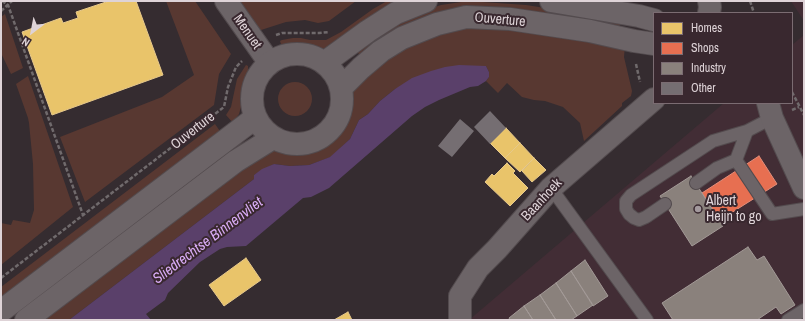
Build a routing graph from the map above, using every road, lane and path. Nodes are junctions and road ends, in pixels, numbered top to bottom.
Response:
1 (2, 1) edge
2 (12, 1) edge
3 (226, 1) edge
4 (426, 1) edge
5 (551, 1) edge
6 (709, 1) edge
7 (750, 1) edge
8 (8, 5) junction
9 (1, 11) edge
10 (709, 12) edge
11 (754, 12) edge
12 (653, 20) edge
13 (331, 32) dead end
14 (653, 44) edge
15 (263, 54) junction
16 (324, 63) junction
17 (341, 88) junction
18 (793, 94) edge
19 (653, 100) edge
20 (756, 104) edge
21 (770, 110) edge
22 (804, 115) edge
23 (255, 118) junction
24 (747, 131) junction
25 (272, 138) junction
26 (736, 160) junction
27 (696, 183) dead end
28 (551, 188) junction
29 (804, 188) edge
30 (665, 204) dead end
31 (804, 209) edge
32 (83, 215) junction
33 (1, 278) edge
34 (804, 310) edge
35 (1, 311) edge
36 (26, 320) edge
37 (460, 320) edge
38 (647, 320) edge
39 (788, 320) edge

1 - 8 path
2 - 8 path
3 - 15 street, Menuet
4 - 16 street
5 - 12 street
6 - 10 street
7 - 11 path
8 - 9 path
8 - 32 path
13 - 15 path, Ouverture
14 - 17 street, Ouverture
15 - 16 street
15 - 23 street
15 - 32 path, Ouverture
16 - 17 street
17 - 25 street
18 - 22 path
19 - 28 street, Baanhoek
20 - 21 street
21 - 24 lane
21 - 29 street
23 - 25 street
23 - 35 street, Ouverture
24 - 26 lane
24 - 30 lane
25 - 36 street
26 - 27 lane
26 - 31 lane
28 - 37 street, Baanhoek
28 - 38 lane
32 - 33 path, Ouverture
34 - 39 lane

